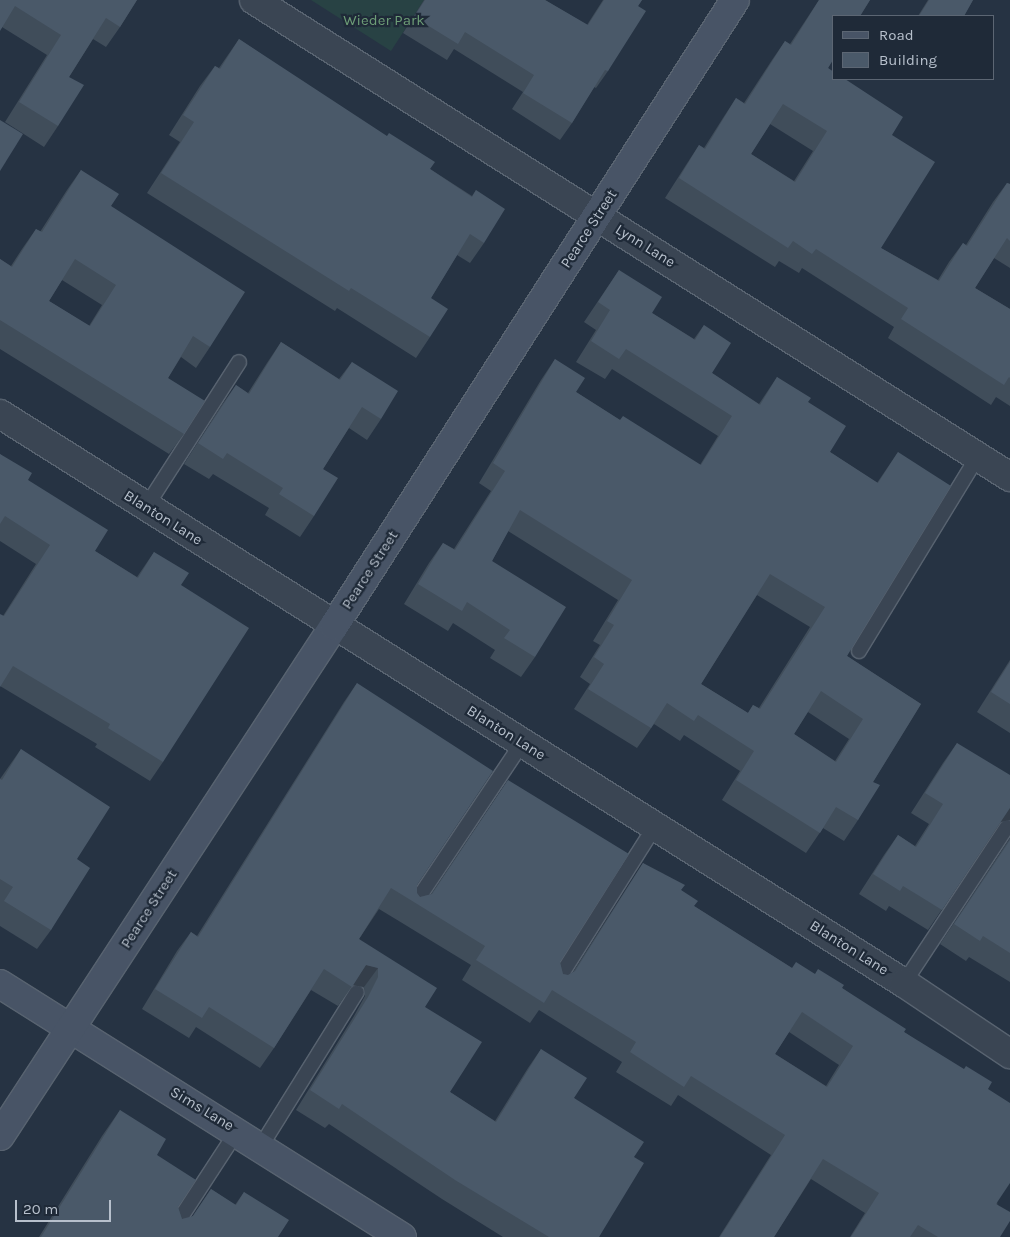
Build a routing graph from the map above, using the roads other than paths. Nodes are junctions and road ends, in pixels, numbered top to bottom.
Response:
1 (254, 0) edge
2 (735, 0) edge
3 (597, 215) junction
4 (239, 362) dead end
5 (0, 414) edge
6 (978, 456) junction
7 (1010, 477) edge
8 (146, 507) junction
9 (334, 626) junction
10 (859, 651) edge
11 (522, 743) junction
12 (654, 826) junction
13 (1007, 827) edge
14 (412, 909) edge
15 (904, 983) junction
16 (0, 984) edge
17 (554, 986) edge
18 (356, 992) edge
19 (70, 1029) junction
20 (1010, 1054) edge
21 (237, 1131) junction
22 (0, 1136) edge
23 (261, 1146) junction
24 (168, 1237) edge
25 (402, 1237) edge

1 - 3 street, Lynn Lane
2 - 3 street, Pearce Street
3 - 6 street, Lynn Lane
3 - 9 street, Pearce Street
4 - 8 lane
5 - 8 street, Blanton Lane
6 - 7 street, Lynn Lane
6 - 10 lane
8 - 9 street, Blanton Lane
9 - 11 street, Blanton Lane
9 - 19 street, Pearce Street
11 - 12 street, Blanton Lane
11 - 14 lane
12 - 15 street, Blanton Lane
12 - 17 lane
13 - 15 lane
15 - 20 street, Blanton Lane
16 - 19 street, Sims Lane
18 - 23 lane
19 - 21 street, Sims Lane
19 - 22 street, Pearce Street
21 - 23 street, Sims Lane
21 - 24 lane
23 - 25 street, Sims Lane

